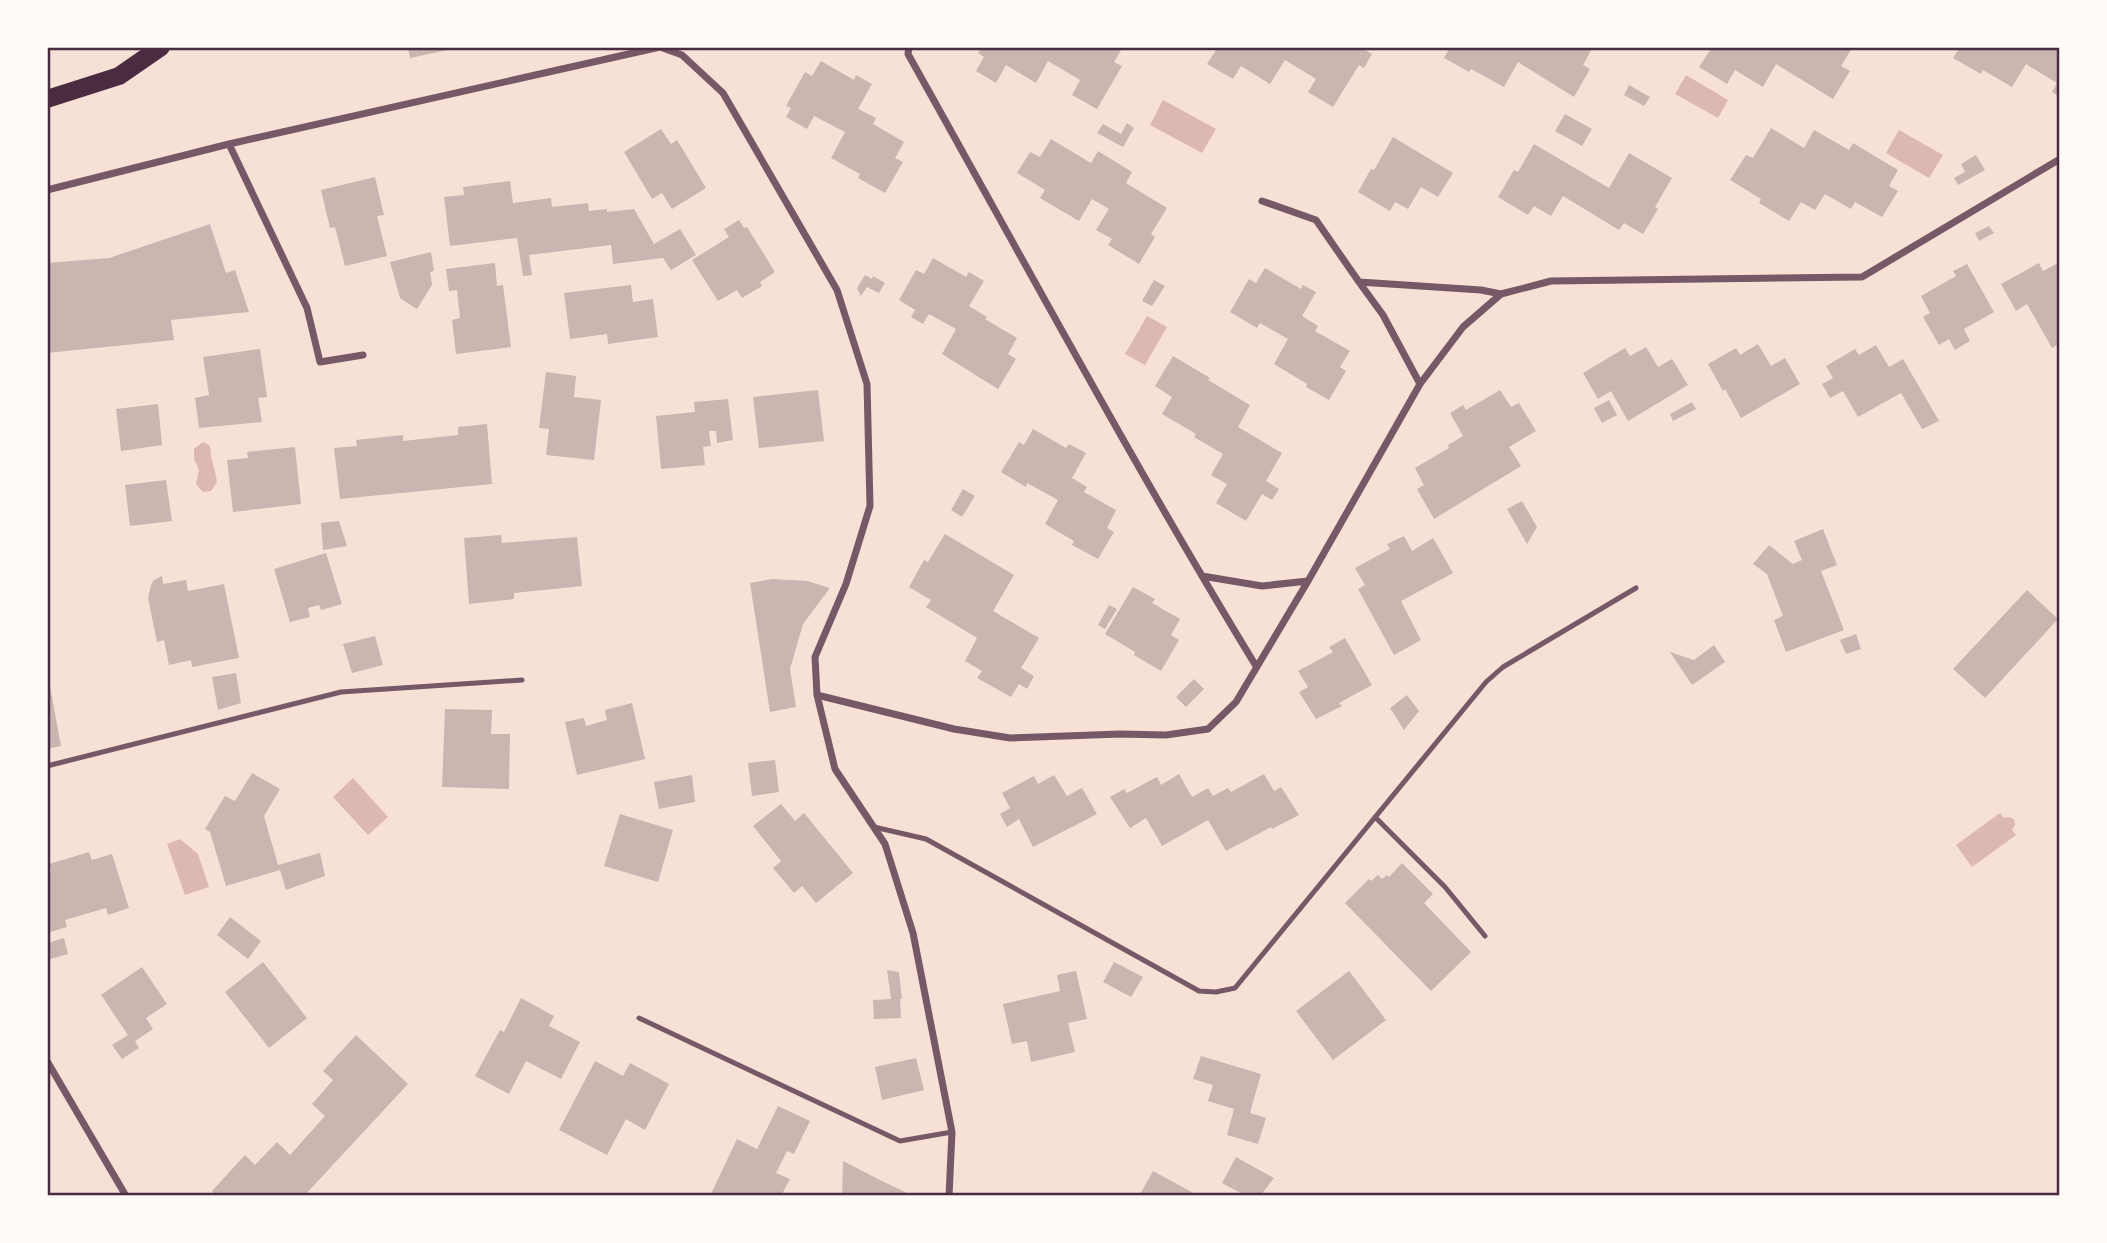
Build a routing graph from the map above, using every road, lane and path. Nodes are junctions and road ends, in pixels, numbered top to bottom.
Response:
1 (161, 47) edge
2 (909, 47) edge
3 (47, 99) edge
4 (229, 144) junction
5 (2060, 159) edge
6 (47, 190) edge
7 (1262, 201) dead end
8 (1359, 282) junction
9 (1501, 294) junction
10 (363, 355) dead end
11 (1420, 384) junction
12 (1202, 576) junction
13 (1308, 581) junction
14 (1636, 588) dead end
15 (1256, 666) junction
16 (522, 680) dead end
17 (817, 695) junction
18 (47, 766) edge
19 (1375, 817) junction
20 (874, 827) junction
21 (1485, 936) dead end
22 (639, 1018) dead end
23 (47, 1061) edge
24 (952, 1132) junction
25 (126, 1196) edge
26 (949, 1196) edge

1 - 3 main road
2 - 12 street
4 - 6 street
4 - 10 street
4 - 17 street
5 - 9 street
7 - 8 street
8 - 9 street
8 - 11 street
9 - 11 street
11 - 13 street
12 - 13 street
12 - 15 street
13 - 15 street
14 - 19 lane
15 - 17 street
16 - 18 lane
17 - 20 street
19 - 20 lane
19 - 21 lane
20 - 24 street
22 - 24 lane
23 - 25 street
24 - 26 street

